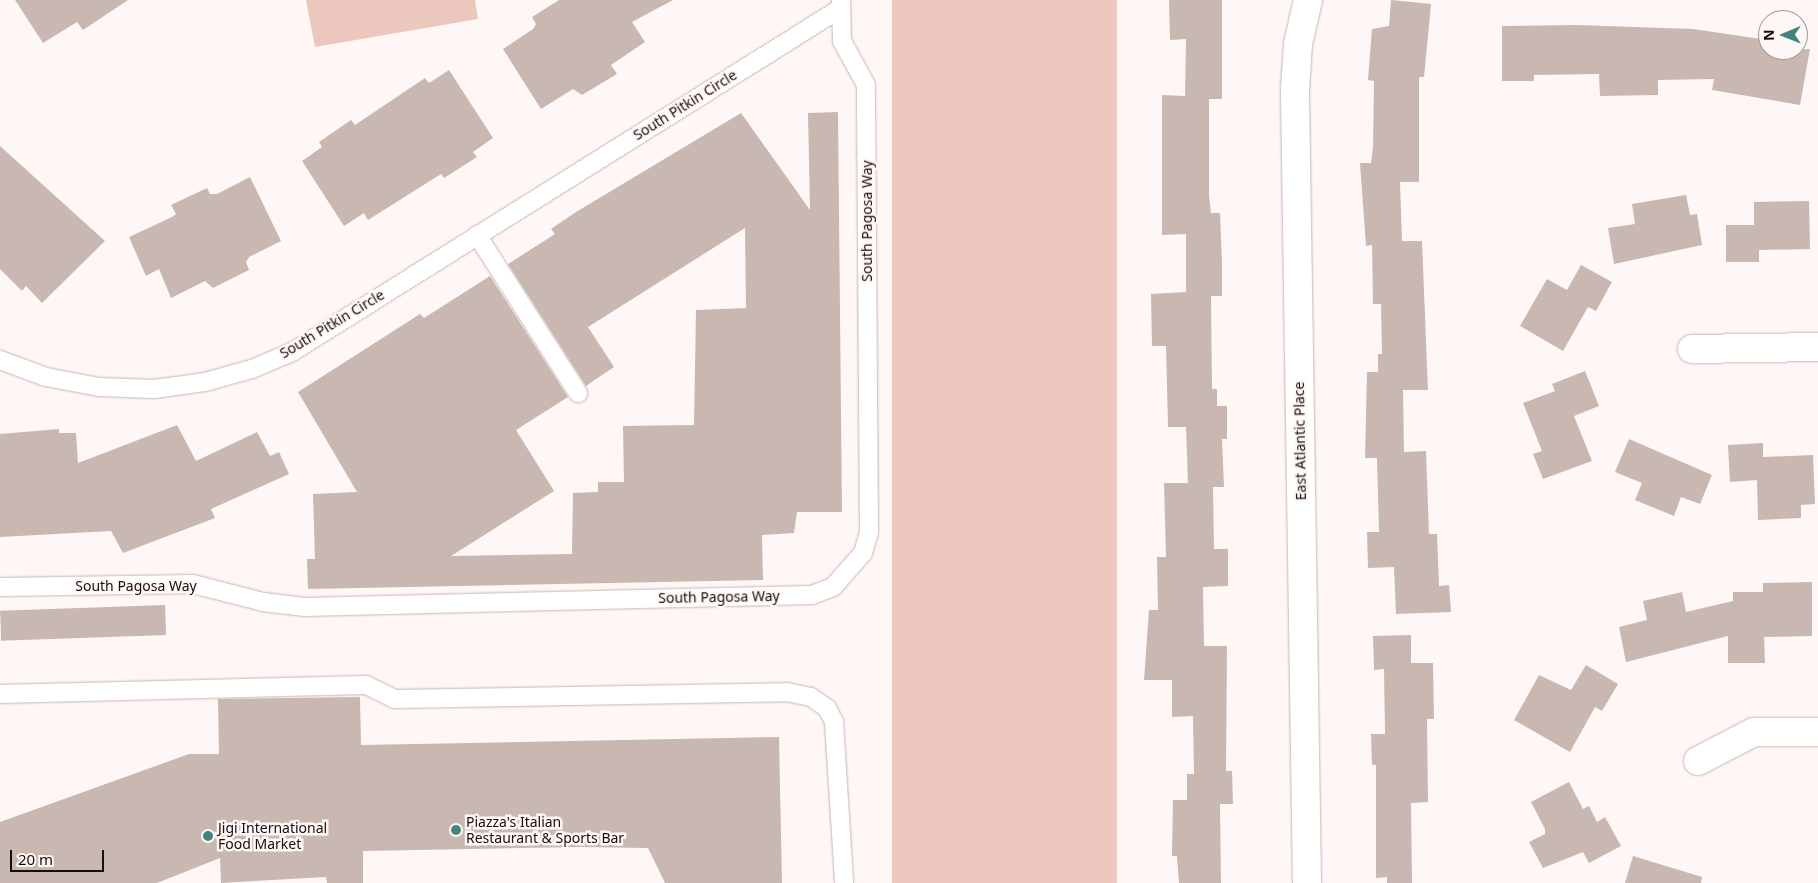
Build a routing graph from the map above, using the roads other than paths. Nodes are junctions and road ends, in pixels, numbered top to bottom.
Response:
1 (1308, 0) edge
2 (841, 4) edge
3 (477, 235) junction
4 (1818, 347) edge
5 (1692, 349) dead end
6 (0, 360) edge
7 (578, 394) dead end
8 (0, 587) edge
9 (0, 694) edge
10 (1818, 732) edge
11 (1698, 761) dead end
12 (844, 883) edge
13 (1307, 883) edge

1 - 13 street, East Atlantic Place
2 - 3 lane, South Pitkin Circle
2 - 8 lane, South Pagosa Way
3 - 6 lane, South Pitkin Circle
3 - 7 lane
4 - 5 street
9 - 12 lane
10 - 11 street

